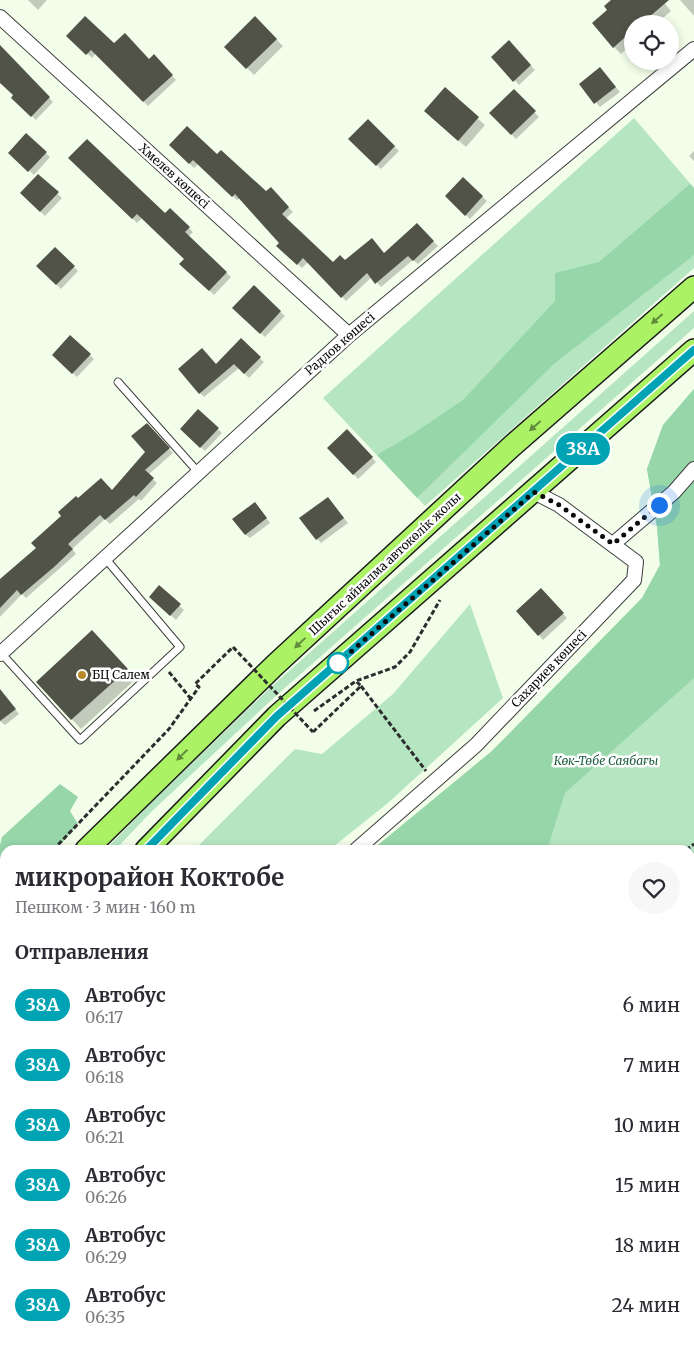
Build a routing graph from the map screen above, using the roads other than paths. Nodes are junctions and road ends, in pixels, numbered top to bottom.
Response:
1 (0, 17) edge
2 (694, 49) edge
3 (694, 287) edge
4 (349, 335) junction
5 (694, 350) edge
6 (118, 382) dead end
7 (694, 469) edge
8 (198, 472) junction
9 (534, 492) junction
10 (613, 544) junction
11 (104, 558) junction
12 (0, 654) edge
13 (91, 845) edge
14 (151, 845) edge
15 (362, 845) edge

1 - 4 street, Хмелев көшесі
2 - 4 street, Радлов көшесі
3 -> 13 main road, Шығыс айналма автокөлік жолы
4 - 8 street, Радлов көшесі
5 - 9 main road
6 - 8 lane
7 - 10 street
8 - 11 street, Радлов көшесі
9 - 10 street, Сахариев көшесі
9 - 14 main road
10 - 15 street, Сахариев көшесі
11 - 12 street, Радлов көшесі
11 - 12 lane

